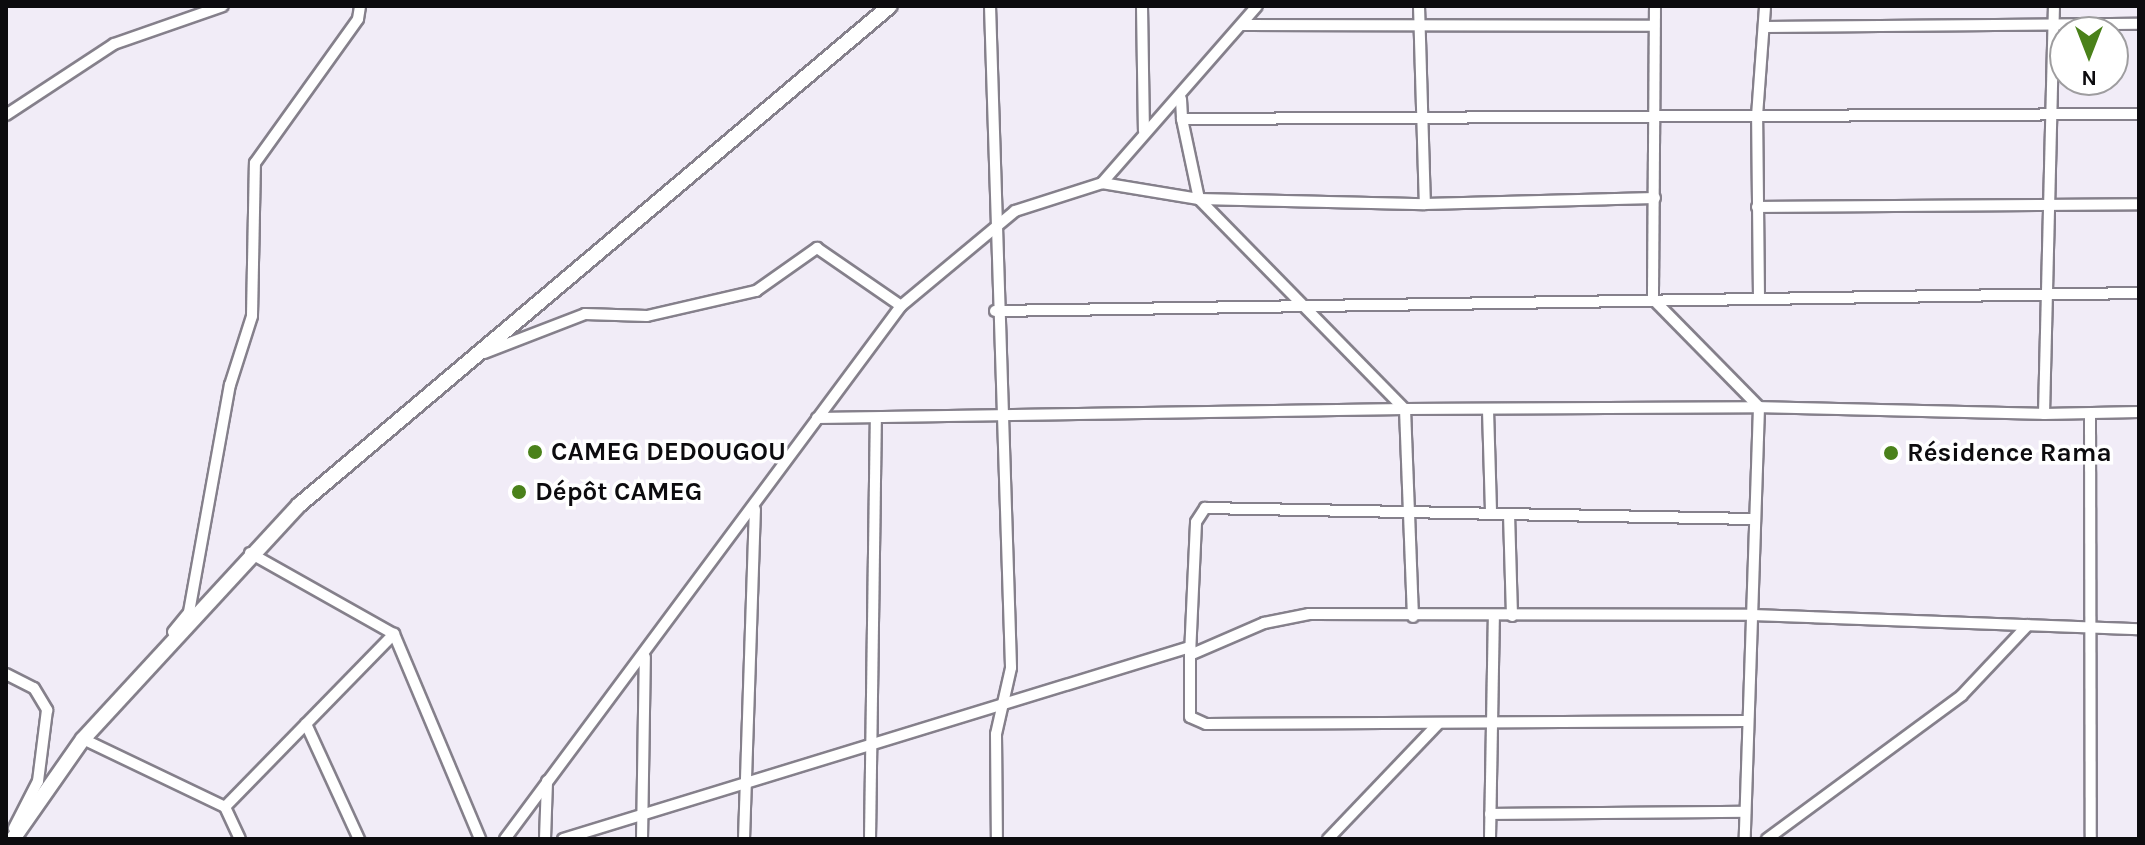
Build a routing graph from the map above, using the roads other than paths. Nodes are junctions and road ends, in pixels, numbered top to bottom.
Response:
1 (223, 6) edge
2 (360, 6) edge
3 (890, 6) edge
4 (990, 6) edge
5 (1142, 6) edge
6 (1257, 6) edge
7 (1419, 6) edge
8 (1655, 6) edge
9 (1765, 6) edge
10 (2049, 24) edge
11 (1242, 25) junction
12 (1654, 26) junction
13 (1765, 27) junction
14 (1419, 29) junction
15 (2053, 96) edge
16 (1181, 99) junction
17 (2053, 114) junction
18 (2139, 114) edge
19 (6, 115) edge
20 (1757, 116) junction
21 (1654, 118) junction
22 (1182, 119) junction
23 (1424, 122) junction
24 (1144, 131) junction
25 (1102, 183) junction
26 (1655, 198) junction
27 (1199, 199) junction
28 (1425, 204) junction
29 (2139, 204) edge
30 (2051, 205) junction
31 (1757, 207) junction
32 (995, 226) junction
33 (2047, 293) junction
34 (2139, 293) edge
35 (1759, 298) junction
36 (1653, 299) junction
37 (901, 306) junction
38 (1303, 306) junction
39 (995, 311) junction
40 (470, 358) junction
41 (1759, 407) junction
42 (1405, 409) junction
43 (1488, 410) junction
44 (2139, 412) edge
45 (2044, 414) junction
46 (2090, 415) junction
47 (817, 418) junction
48 (998, 418) junction
49 (876, 422) junction
50 (755, 509) junction
51 (1409, 511) junction
52 (1491, 513) junction
53 (1509, 514) junction
54 (1752, 519) junction
55 (250, 553) junction
56 (1752, 615) junction
57 (1494, 616) junction
58 (1512, 616) junction
59 (1413, 617) junction
60 (2028, 625) junction
61 (2094, 628) junction
62 (2139, 629) edge
63 (394, 634) junction
64 (1190, 651) junction
65 (645, 657) junction
66 (6, 674) edge
67 (1007, 703) junction
68 (102, 718) junction
69 (1746, 721) junction
70 (306, 724) junction
71 (1438, 724) junction
72 (1492, 724) junction
73 (83, 739) junction
74 (871, 745) junction
75 (547, 781) junction
76 (746, 783) junction
77 (225, 807) junction
78 (1744, 812) junction
79 (1490, 814) junction
80 (643, 815) junction
81 (11, 839) edge
82 (240, 839) edge
83 (359, 839) edge
84 (480, 839) edge
85 (505, 839) edge
86 (545, 839) edge
87 (563, 839) edge
88 (642, 839) edge
89 (744, 839) edge
90 (870, 839) edge
91 (997, 839) edge
92 (1328, 839) edge
93 (1490, 839) edge
94 (1745, 839) edge
95 (1767, 839) edge
96 (2091, 839) edge

1 - 19 street
2 - 68 street
3 - 40 main road
4 - 32 street
5 - 24 street
6 - 11 street
7 - 14 street
8 - 12 street
9 - 13 street
10 - 13 street
11 - 14 street
11 - 16 street
12 - 14 street
12 - 21 street
13 - 20 street
14 - 23 street
15 - 17 street
16 - 22 street
16 - 24 street
17 - 18 street
17 - 20 street
17 - 30 street
20 - 21 street
20 - 31 street
21 - 23 street
21 - 26 street
22 - 23 street
22 - 27 street
23 - 28 street
24 - 25 street
25 - 27 street
25 - 32 street
26 - 28 street
26 - 36 street
27 - 28 street
27 - 38 street
29 - 30 street
30 - 31 street
30 - 33 street
31 - 35 street
32 - 37 street
32 - 39 street
33 - 34 street
33 - 35 street
33 - 45 street
35 - 36 street
36 - 38 street
36 - 41 street
37 - 40 street
37 - 47 street
38 - 39 street
38 - 42 street
39 - 48 street
40 - 55 main road
41 - 43 street
41 - 45 street
41 - 54 street
42 - 43 street
42 - 48 street
42 - 51 street
43 - 52 street
44 - 46 street
45 - 46 street
46 - 61 street
47 - 49 street
47 - 50 street
48 - 49 street
48 - 67 street
49 - 74 street
50 - 65 street
50 - 76 street
51 - 52 street
51 - 59 street
51 - 64 street
52 - 53 street
53 - 54 street
53 - 58 street
54 - 56 street
55 - 63 street
55 - 68 main road
56 - 58 street
56 - 60 street
56 - 69 street
57 - 58 street
57 - 59 street
57 - 72 street
59 - 64 street
60 - 61 street
60 - 95 street
61 - 62 street
61 - 96 street
63 - 70 street
63 - 84 street
64 - 67 street
64 - 71 street
65 - 75 street
65 - 80 street
66 - 81 street
67 - 74 street
67 - 91 street
68 - 73 main road
69 - 72 street
69 - 78 street
70 - 77 street
70 - 83 street
71 - 72 street
71 - 92 street
72 - 79 street
73 - 77 street
73 - 81 main road
74 - 76 street
74 - 90 street
75 - 85 street
75 - 86 street
76 - 80 street
76 - 89 street
77 - 82 street
78 - 79 street
78 - 94 street
79 - 93 street
80 - 87 street
80 - 88 street

